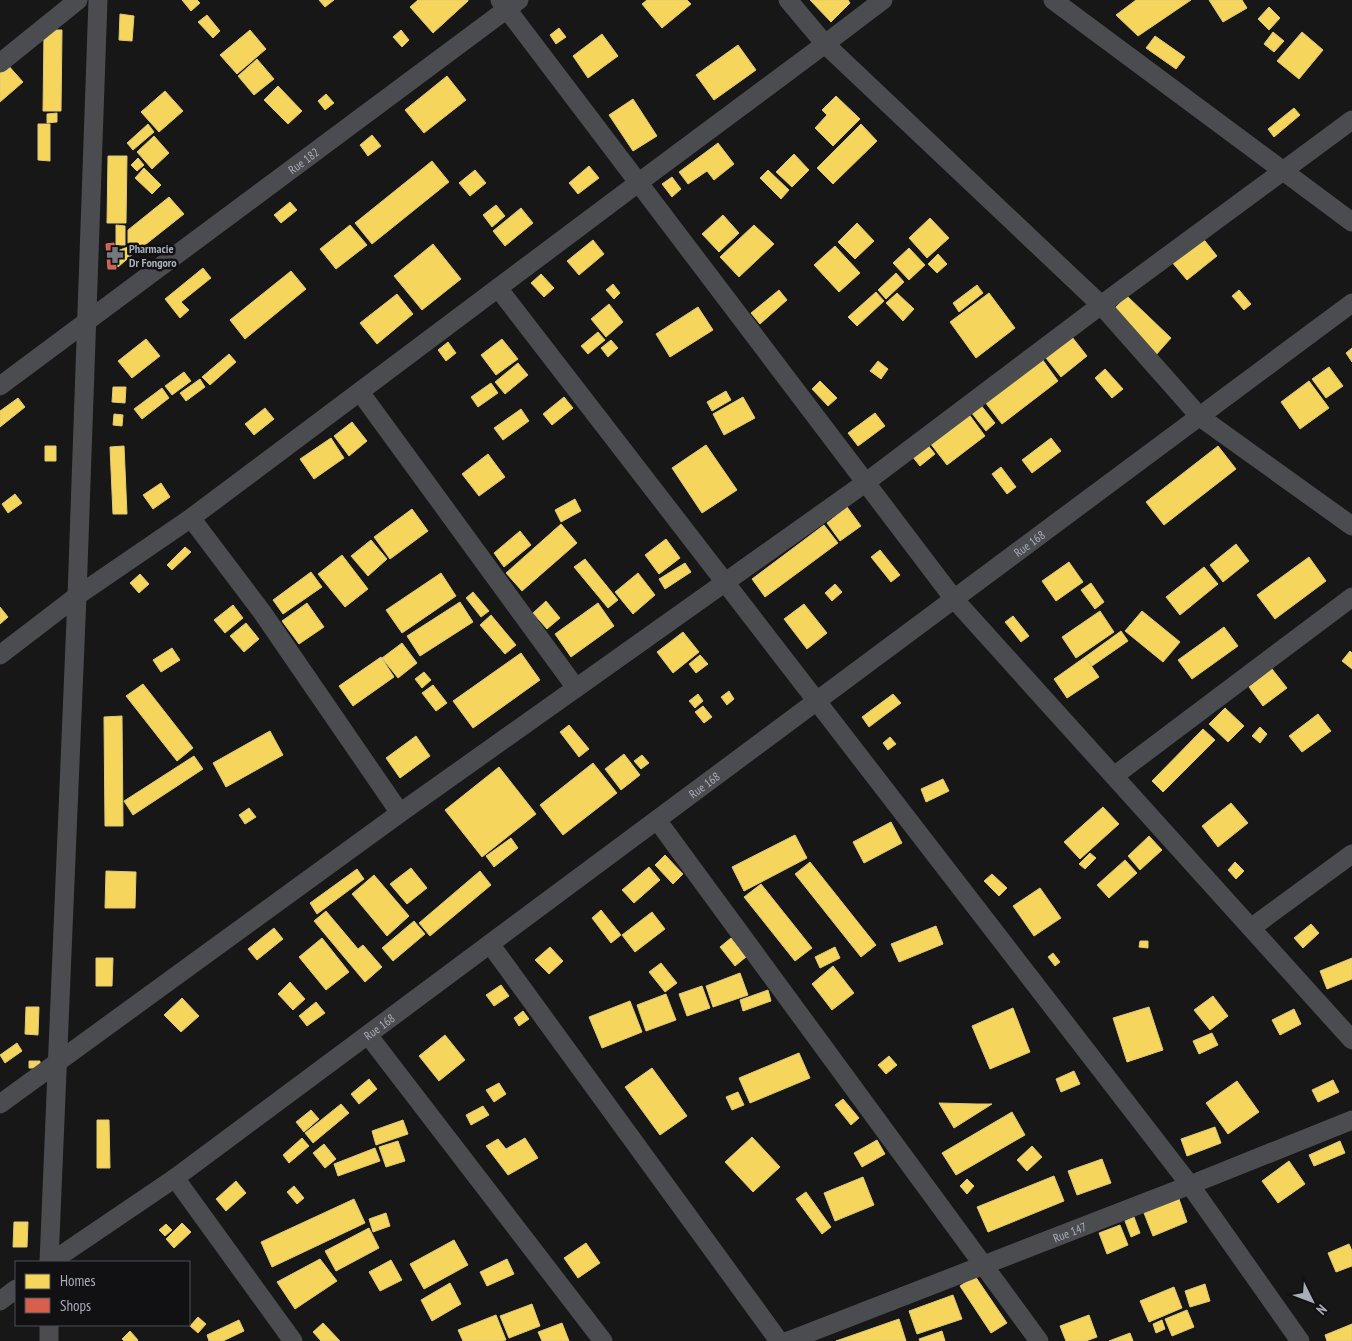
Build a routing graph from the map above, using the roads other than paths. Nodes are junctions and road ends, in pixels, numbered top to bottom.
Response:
1 (78, 0) edge
2 (98, 0) edge
3 (788, 0) edge
4 (883, 0) edge
5 (1053, 0) edge
6 (508, 3) edge
7 (825, 44) junction
8 (0, 63) edge
9 (1352, 120) edge
10 (1282, 170) junction
11 (638, 183) junction
12 (1352, 222) edge
13 (498, 288) junction
14 (1352, 303) edge
15 (1101, 305) junction
16 (87, 321) junction
17 (0, 386) edge
18 (360, 392) junction
19 (1200, 416) junction
20 (865, 483) junction
21 (191, 518) junction
22 (1352, 526) edge
23 (725, 582) junction
24 (77, 596) junction
25 (1352, 597) edge
26 (954, 600) junction
27 (0, 656) edge
28 (576, 688) junction
29 (817, 701) junction
30 (1114, 776) junction
31 (400, 813) junction
32 (658, 820) junction
33 (1352, 854) edge
34 (1251, 928) junction
35 (490, 944) junction
36 (368, 1035) junction
37 (1352, 1040) edge
38 (58, 1062) junction
39 (0, 1104) edge
40 (1352, 1120) edge
41 (175, 1178) junction
42 (1190, 1185) junction
43 (50, 1261) edge
44 (51, 1261) edge
45 (984, 1265) junction
46 (15, 1289) edge
47 (0, 1301) edge
48 (49, 1326) edge
49 (48, 1341) edge
50 (293, 1341) edge
51 (602, 1341) edge
52 (779, 1341) edge
53 (788, 1341) edge
54 (1039, 1341) edge
55 (1300, 1341) edge

1 - 8 street
2 - 16 street
3 - 7 street
4 - 7 street
5 - 10 street
6 - 11 street
6 - 16 street, Rue 182
7 - 11 street
7 - 15 street
9 - 10 street
10 - 12 street
10 - 15 street
11 - 13 street
11 - 20 street
13 - 18 street
13 - 23 street
14 - 19 street, Rue 168
15 - 19 street
15 - 20 street
16 - 17 street, Rue 182
16 - 24 street
18 - 21 street
18 - 28 street
19 - 22 street
19 - 26 street, Rue 168
20 - 23 street
20 - 26 street
21 - 24 street
21 - 31 street
23 - 28 street
23 - 29 street
24 - 27 street
24 - 38 street
25 - 30 street
26 - 29 street, Rue 168
26 - 30 street
28 - 31 street
29 - 32 street, Rue 168
29 - 42 street
30 - 34 street
31 - 38 street
32 - 35 street, Rue 168
32 - 45 street
33 - 34 street
34 - 37 street
35 - 36 street, Rue 168
35 - 52 street
36 - 41 street, Rue 168
36 - 51 street
38 - 39 street
38 - 43 street
40 - 42 street, Rue 147
41 - 44 street, Rue 168
41 - 50 street
42 - 45 street, Rue 147
42 - 55 street
45 - 53 street, Rue 147
45 - 54 street
46 - 47 street
48 - 49 street

